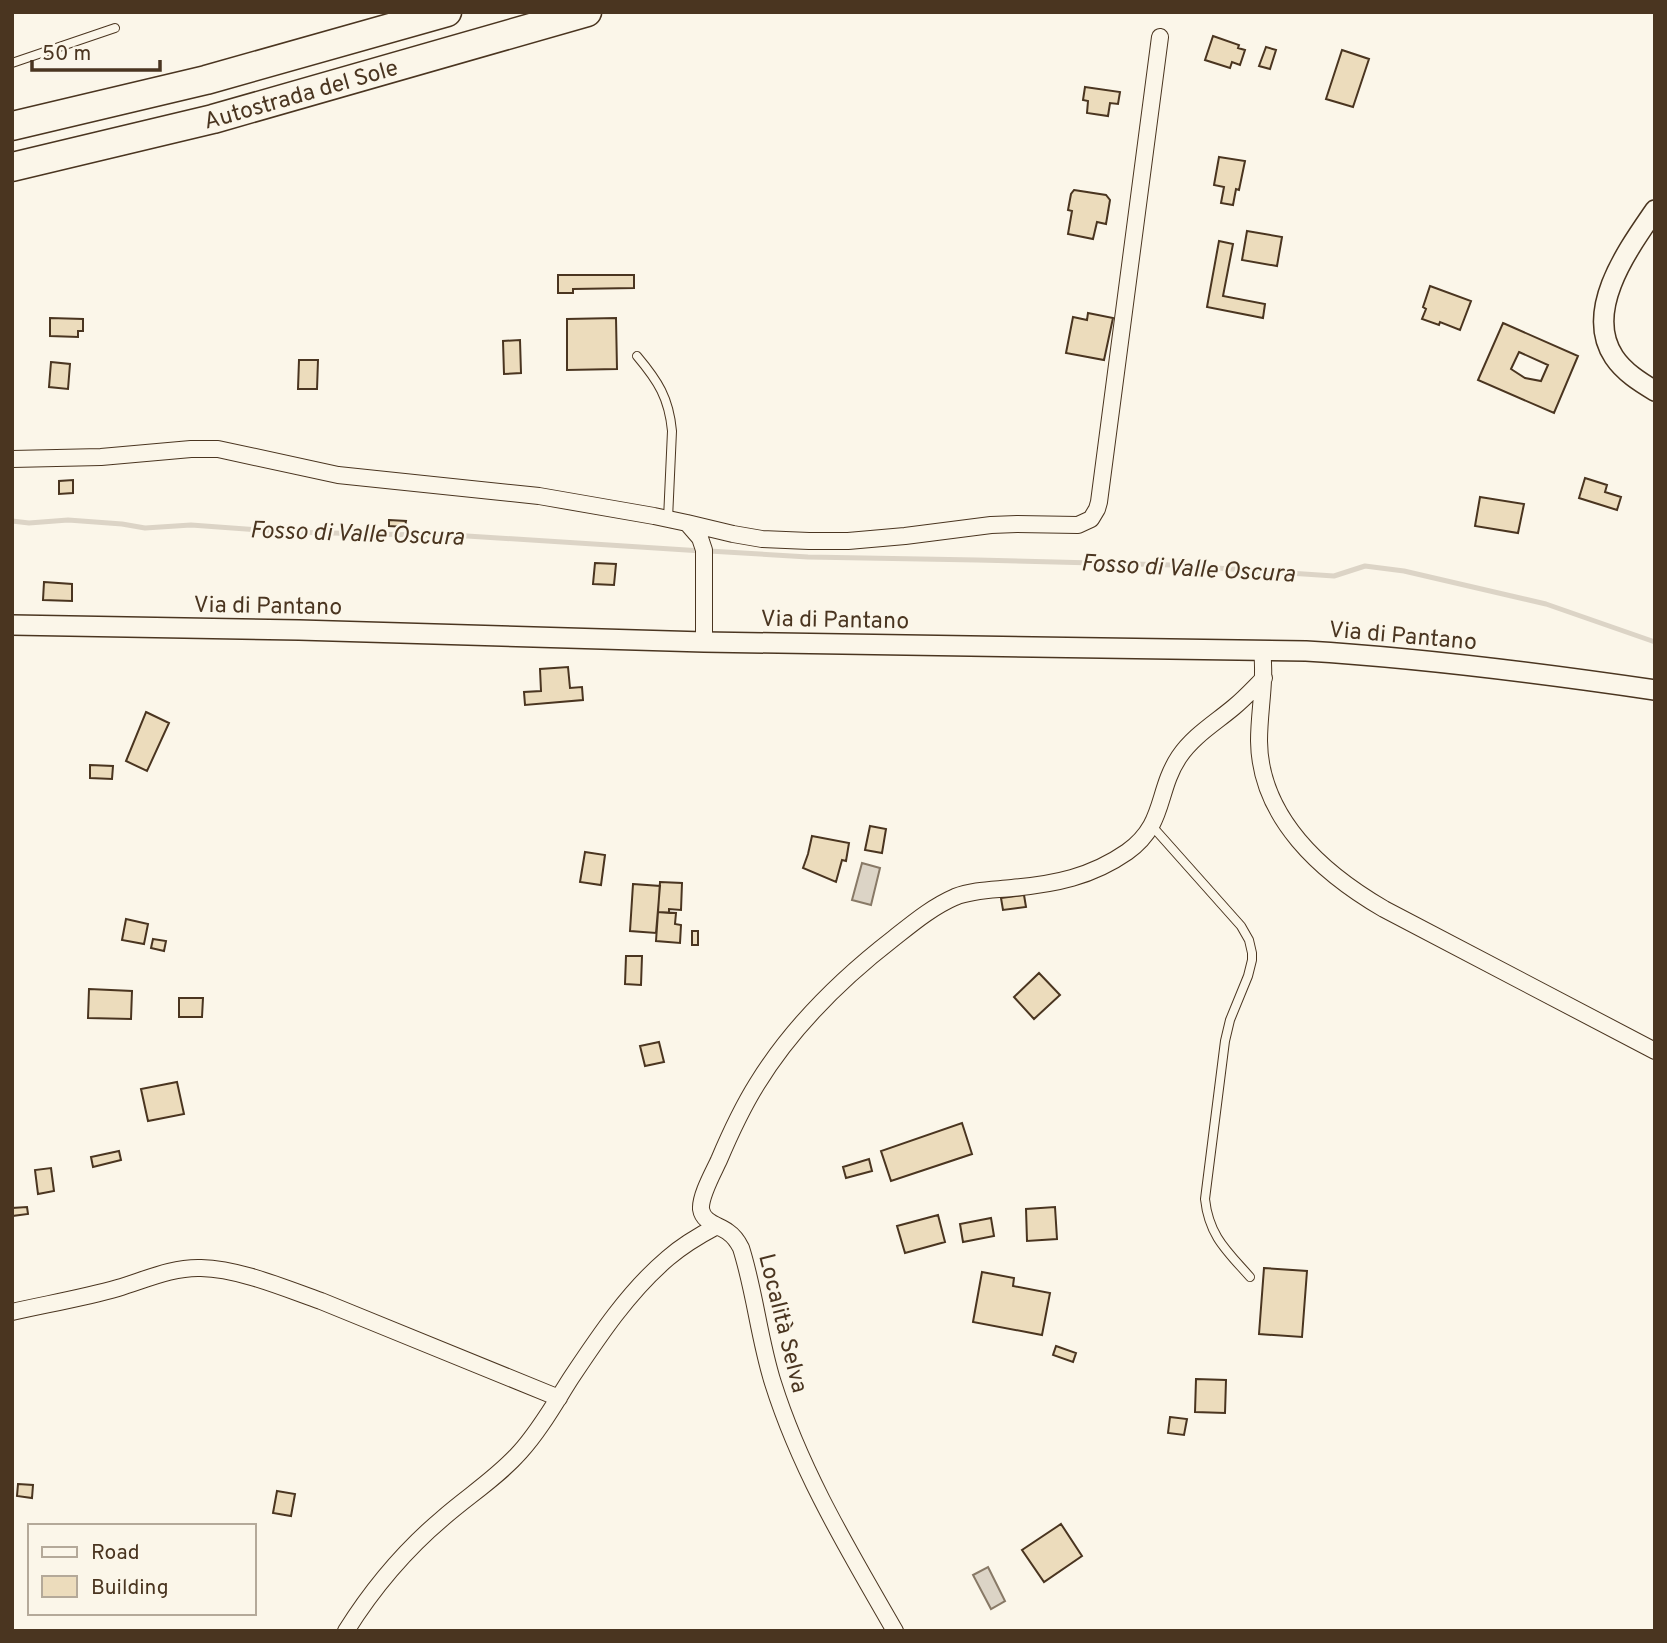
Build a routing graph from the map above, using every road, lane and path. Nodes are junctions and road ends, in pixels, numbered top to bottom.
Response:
1 (447, 12) edge
2 (587, 12) edge
3 (115, 28) dead end
4 (1160, 37) dead end
5 (12, 63) edge
6 (12, 127) edge
7 (12, 167) edge
8 (1655, 210) edge
9 (637, 356) dead end
10 (1655, 391) edge
11 (12, 459) edge
12 (668, 519) junction
13 (687, 523) junction
14 (12, 625) edge
15 (704, 642) junction
16 (1262, 650) junction
17 (1264, 678) junction
18 (1655, 690) edge
19 (1152, 826) junction
20 (1655, 1051) edge
21 (717, 1226) junction
22 (1251, 1277) dead end
23 (12, 1312) edge
24 (559, 1398) junction
25 (346, 1631) edge
26 (895, 1631) edge

1 - 6 highway, Autostrada del Sole
2 - 7 highway, Autostrada del Sole
3 - 5 lane
4 - 13 street
8 - 10 street
9 - 12 lane
11 - 12 street
12 - 13 street
13 - 15 street
14 - 15 street, Via di Pantano
15 - 16 street, Via di Pantano
16 - 17 street
16 - 18 street, Via di Pantano
17 - 19 street, Località Selva
17 - 20 street
19 - 21 street, Località Selva
19 - 22 lane
21 - 24 street
21 - 26 street, Località Selva
23 - 24 street
24 - 25 street

